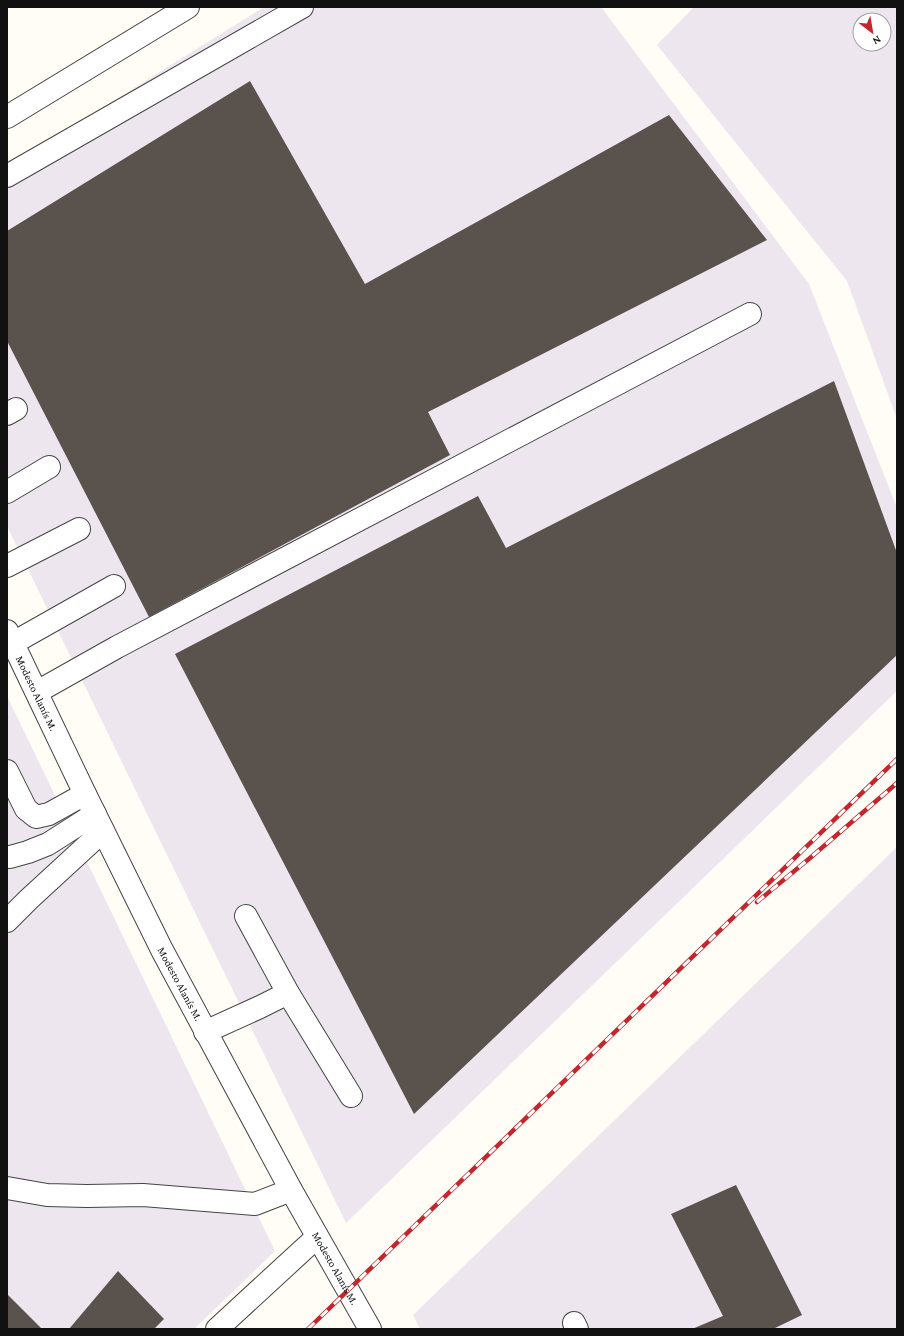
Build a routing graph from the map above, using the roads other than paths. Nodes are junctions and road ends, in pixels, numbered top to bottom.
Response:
1 (188, 7) edge
2 (302, 7) edge
3 (7, 117) edge
4 (7, 176) edge
5 (750, 314) dead end
6 (49, 467) dead end
7 (7, 492) edge
8 (79, 529) dead end
9 (7, 566) edge
10 (114, 586) dead end
11 (10, 637) edge
12 (37, 692) junction
13 (7, 771) edge
14 (85, 794) junction
15 (99, 822) junction
16 (7, 857) edge
17 (246, 916) dead end
18 (7, 921) edge
19 (288, 993) junction
20 (205, 1032) junction
21 (351, 1096) dead end
22 (7, 1188) edge
23 (291, 1190) junction
24 (317, 1237) junction
25 (367, 1328) edge
26 (217, 1329) edge

1 - 3 street
2 - 4 street
5 - 12 street
6 - 7 street
8 - 9 street
10 - 11 street
11 - 12 street, Modesto Alanís M.
12 - 14 street, Modesto Alanís M.
13 - 14 street
14 - 15 street, Modesto Alanís M.
15 - 16 street
15 - 18 street
15 - 20 street, Modesto Alanís M.
17 - 19 street
19 - 20 street
19 - 21 street
20 - 23 street, Modesto Alanís M.
22 - 23 street
23 - 24 street, Modesto Alanís M.
24 - 25 street, Modesto Alanís M.
24 - 26 street

